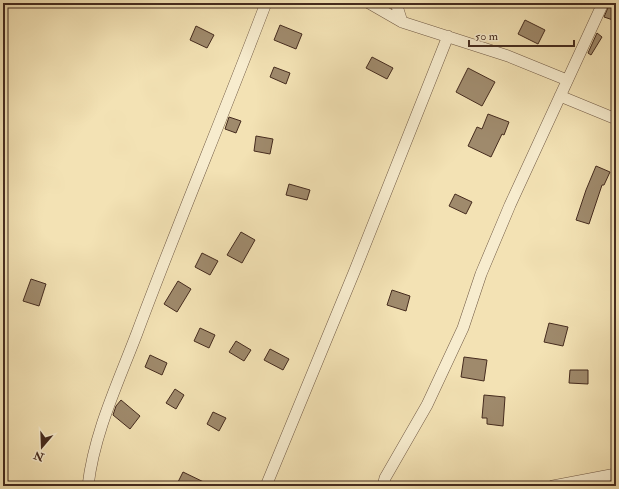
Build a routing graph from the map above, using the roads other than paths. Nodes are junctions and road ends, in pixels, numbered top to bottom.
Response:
1 (266, 3) edge
2 (369, 3) edge
3 (396, 3) edge
4 (603, 3) edge
5 (402, 22) junction
6 (448, 36) junction
7 (567, 80) junction
8 (560, 96) junction
9 (616, 119) edge
10 (616, 474) edge
11 (583, 483) edge
12 (88, 486) edge
13 (266, 486) edge
14 (383, 486) edge
15 (553, 486) edge

1 - 12 street
2 - 5 street
3 - 5 street
4 - 7 street
5 - 6 street
6 - 7 street
6 - 13 street
7 - 8 street
8 - 9 street
8 - 14 street
10 - 11 street
11 - 15 street

